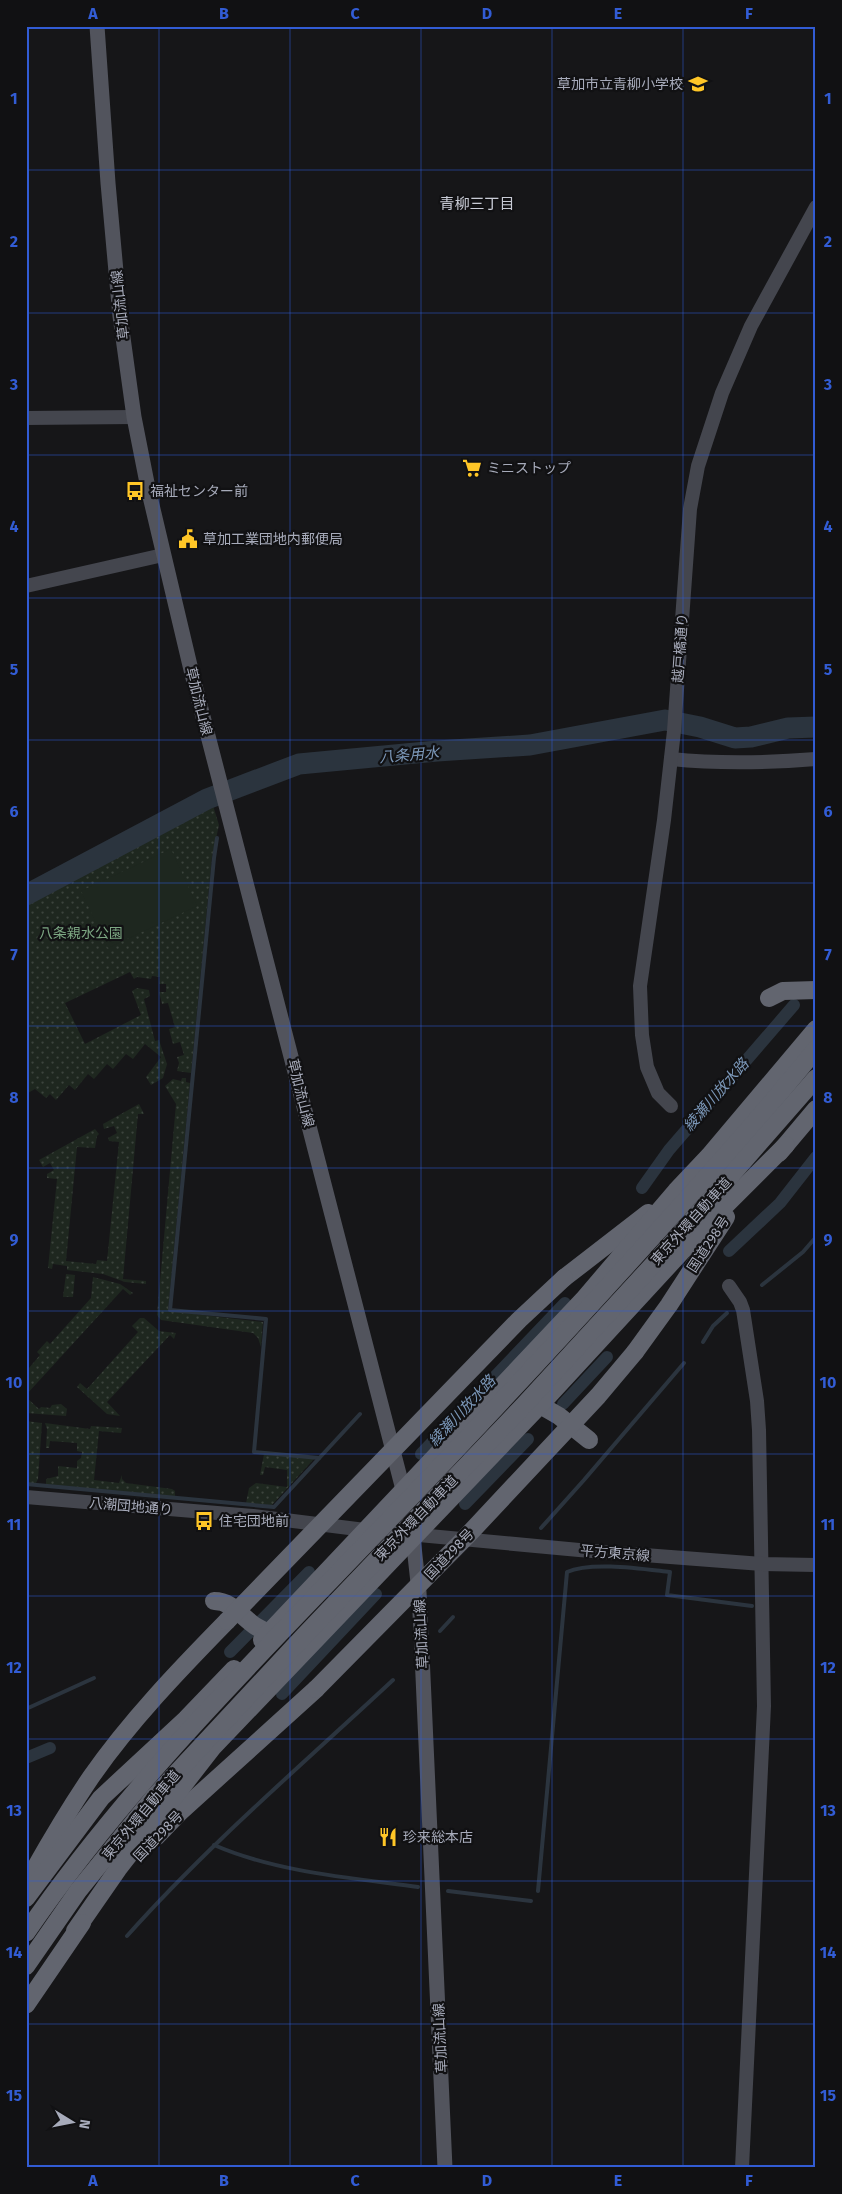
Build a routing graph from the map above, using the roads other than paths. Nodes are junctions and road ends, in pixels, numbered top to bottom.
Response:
1 (97, 26) edge
2 (816, 207) edge
3 (134, 417) junction
4 (26, 418) edge
5 (163, 555) junction
6 (26, 586) edge
7 (671, 759) junction
8 (816, 759) edge
9 (816, 990) edge
10 (769, 998) dead end
11 (816, 1029) edge
12 (816, 1049) edge
13 (816, 1078) edge
14 (671, 1106) dead end
15 (816, 1109) edge
16 (786, 1145) junction
17 (676, 1192) junction
18 (729, 1286) dead end
19 (540, 1404) junction
20 (589, 1440) dead end
21 (403, 1490) junction
22 (26, 1496) edge
23 (365, 1530) junction
24 (414, 1535) junction
25 (762, 1564) junction
26 (816, 1564) edge
27 (214, 1601) dead end
28 (270, 1632) junction
29 (26, 1883) edge
30 (26, 1898) edge
31 (75, 1931) junction
32 (26, 1933) edge
33 (26, 1966) edge
34 (26, 2005) edge
35 (445, 2168) edge
36 (742, 2168) edge

1 - 3 main road, 草加流山線
2 - 7 street, 越戸橋通り
3 - 4 street
3 - 5 main road, 草加流山線
5 - 6 street
5 - 21 main road, 草加流山線
7 - 8 street
7 - 14 street, 越戸橋通り
9 - 10 highway
11 - 17 highway
12 - 32 highway, 東京外環自動車道, bridge
13 - 33 highway, 東京外環自動車道, bridge
15 - 16 highway, 国道298号
16 - 19 highway, 国道298号
16 - 31 highway, 国道298号, bridge
17 - 21 highway
17 - 29 highway, bridge
18 - 25 street
19 - 20 highway
19 - 24 highway, 国道298号
21 - 23 highway
21 - 24 main road, 草加流山線
22 - 23 street, 八潮団地通り
23 - 24 street, 八潮団地通り
23 - 28 highway
24 - 25 street, 平方東京線
24 - 31 highway, 国道298号
24 - 35 main road, 草加流山線
25 - 26 street, 平方東京線
25 - 36 street
27 - 28 highway
28 - 30 highway
31 - 34 highway, 国道298号

